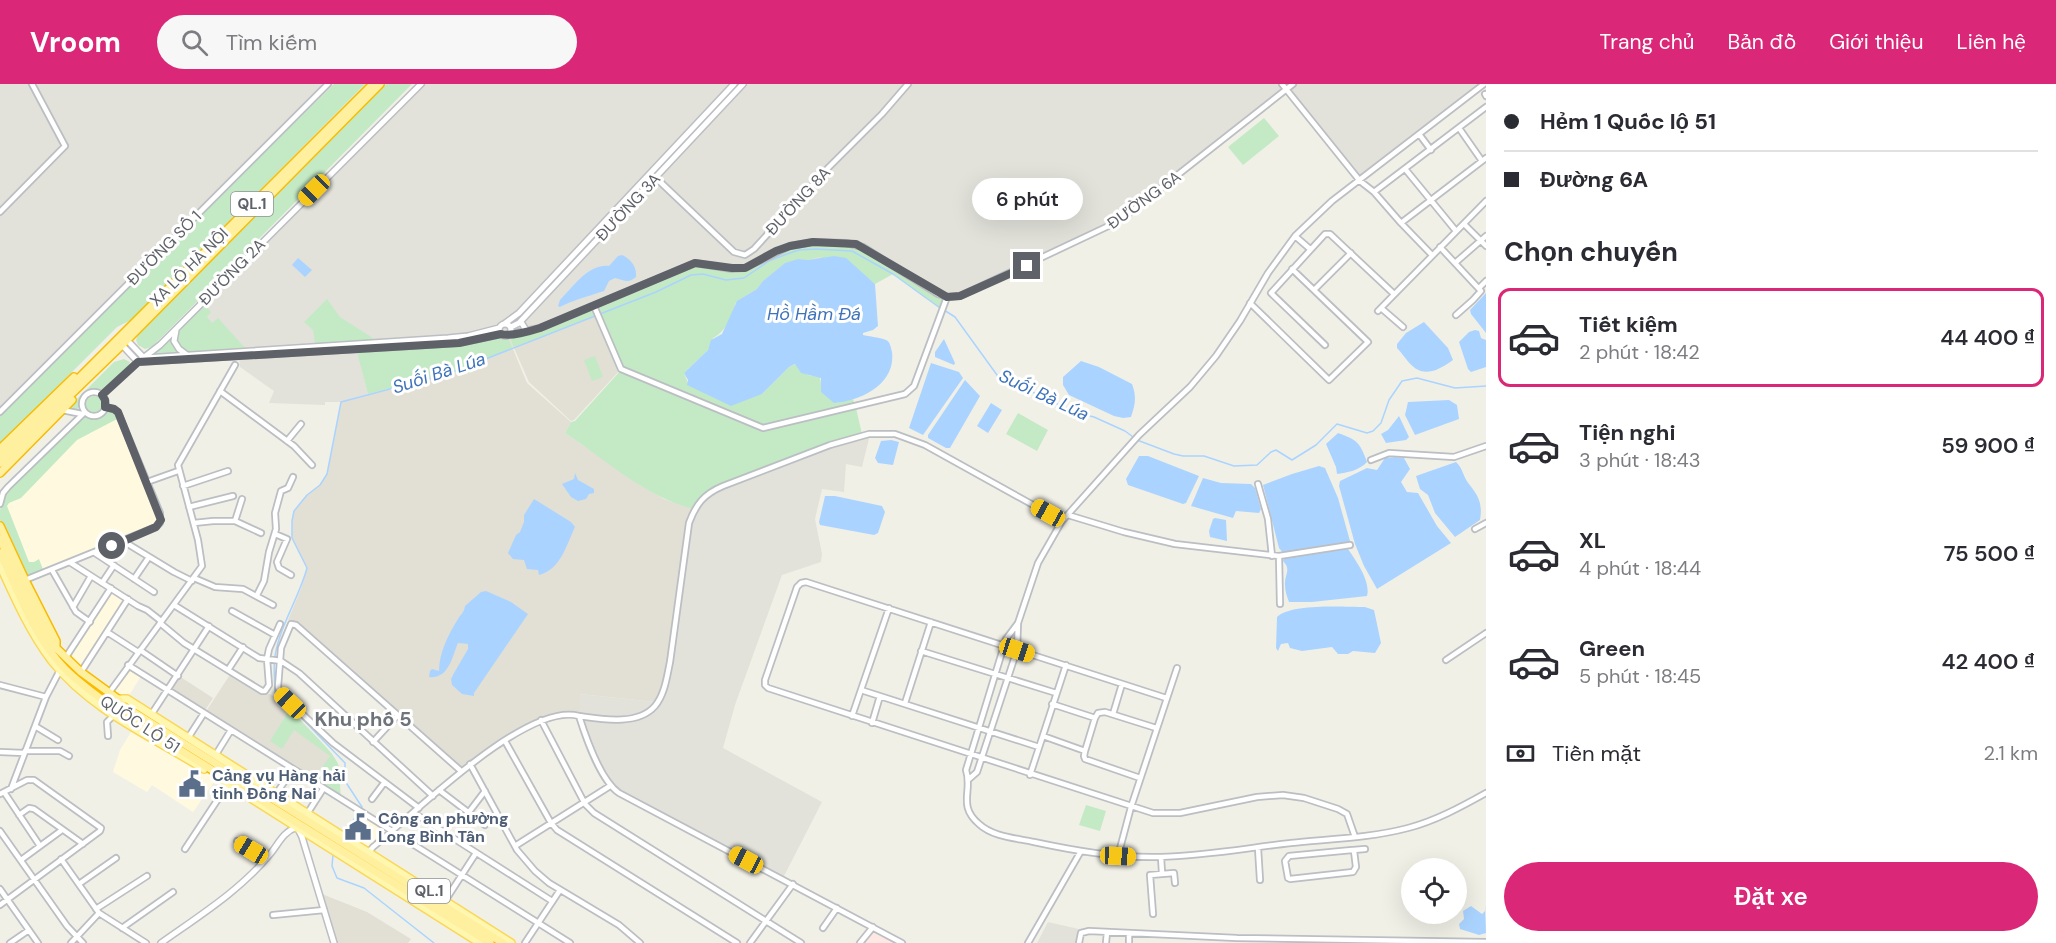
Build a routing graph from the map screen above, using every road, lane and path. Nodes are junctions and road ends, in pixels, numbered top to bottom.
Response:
1 (32, 84) edge
2 (328, 84) edge
3 (373, 84) edge
4 (380, 84) edge
5 (421, 84) edge
6 (734, 84) edge
7 (743, 84) edge
8 (908, 84) edge
9 (1282, 84) edge
10 (1293, 84) edge
11 (1484, 84) edge
12 (1286, 90) junction
13 (1486, 107) edge
14 (1459, 128) junction
15 (1419, 134) junction
16 (1431, 150) junction
17 (1484, 160) edge
18 (1406, 170) junction
19 (653, 175) junction
20 (1360, 181) junction
21 (1374, 192) junction
22 (1430, 200) junction
23 (1486, 201) edge
24 (0, 212) edge
25 (1401, 223) junction
26 (1464, 224) junction
27 (1456, 231) junction
28 (1295, 236) junction
29 (1486, 236) edge
30 (1481, 241) junction
31 (1486, 246) edge
32 (1440, 247) junction
33 (1310, 249) junction
34 (1351, 253) junction
35 (1432, 255) junction
36 (1455, 263) junction
37 (1292, 269) junction
38 (1486, 281) edge
39 (1479, 288) junction
40 (1314, 290) junction
41 (1394, 294) junction
42 (946, 300) junction
43 (1250, 303) junction
44 (595, 308) junction
45 (1456, 315) dead end
46 (521, 322) junction
47 (178, 327) junction
48 (1403, 327) dead end
49 (502, 329) junction
50 (526, 330) junction
51 (510, 331) junction
52 (124, 342) junction
53 (1325, 345) dead end
54 (365, 346) junction
55 (187, 355) junction
56 (144, 358) junction
57 (138, 362) junction
58 (235, 365) dead end
59 (85, 376) junction
60 (72, 390) junction
61 (220, 391) junction
62 (102, 395) junction
63 (105, 407) junction
64 (62, 410) junction
65 (0, 412) edge
66 (84, 413) junction
67 (301, 424) dead end
68 (287, 441) junction
69 (1486, 446) edge
70 (0, 449) edge
71 (0, 457) edge
72 (1371, 460) dead end
73 (0, 463) edge
74 (312, 465) dead end
75 (178, 471) junction
76 (228, 471) dead end
77 (0, 473) edge
78 (293, 477) dead end
79 (147, 482) junction
80 (1257, 483) dead end
81 (183, 486) junction
82 (233, 496) dead end
83 (242, 499) dead end
84 (0, 504) edge
85 (189, 507) junction
86 (1068, 515) junction
87 (235, 521) junction
88 (1062, 521) junction
89 (194, 523) junction
90 (1486, 523) edge
91 (0, 526) edge
92 (1475, 529) dead end
93 (261, 533) dead end
94 (275, 534) junction
95 (0, 539) edge
96 (123, 541) junction
97 (1350, 545) dead end
98 (95, 552) junction
99 (0, 553) edge
100 (1272, 556) junction
101 (1279, 556) junction
102 (149, 557) junction
103 (71, 563) junction
104 (0, 565) edge
105 (114, 565) junction
106 (52, 570) junction
107 (291, 575) dead end
108 (91, 576) junction
109 (134, 579) junction
110 (193, 579) junction
111 (25, 580) junction
112 (102, 583) junction
113 (111, 588) junction
114 (154, 592) dead end
115 (257, 595) junction
116 (128, 599) junction
117 (1280, 604) dead end
118 (174, 605) junction
119 (273, 605) dead end
120 (73, 608) junction
121 (889, 608) junction
122 (232, 611) dead end
123 (90, 622) junction
124 (161, 622) junction
125 (931, 622) junction
126 (1018, 623) junction
127 (280, 624) dead end
128 (209, 626) junction
129 (107, 632) junction
130 (1486, 633) edge
131 (275, 636) junction
132 (1006, 639) junction
133 (1018, 643) junction
134 (1004, 645) junction
135 (243, 647) junction
136 (56, 648) junction
137 (195, 649) junction
138 (1017, 650) junction
139 (139, 651) junction
140 (921, 651) junction
141 (66, 657) junction
142 (267, 660) junction
143 (1446, 660) dead end
144 (280, 661) junction
145 (128, 665) junction
146 (1066, 665) junction
147 (61, 668) junction
148 (1177, 668) dead end
149 (228, 669) junction
150 (81, 672) junction
151 (995, 674) junction
152 (178, 676) junction
153 (1007, 678) junction
154 (1122, 684) junction
155 (0, 685) edge
156 (168, 690) junction
157 (861, 690) junction
158 (109, 693) junction
159 (1056, 693) junction
160 (880, 696) junction
161 (46, 697) junction
162 (1166, 698) junction
163 (118, 699) junction
164 (905, 703) junction
165 (1052, 704) junction
166 (204, 713) junction
167 (1113, 714) junction
168 (151, 715) junction
169 (398, 715) junction
170 (114, 716) junction
171 (579, 716) junction
172 (852, 716) junction
173 (1095, 718) junction
174 (541, 720) junction
175 (872, 723) junction
176 (35, 726) junction
177 (979, 727) junction
178 (1156, 728) junction
179 (231, 730) junction
180 (991, 730) junction
181 (108, 736) dead end
182 (1042, 736) junction
183 (188, 738) junction
184 (58, 740) dead end
185 (505, 741) junction
186 (373, 742) junction
187 (1039, 747) junction
188 (1085, 751) junction
189 (0, 752) edge
190 (25, 752) junction
191 (970, 755) junction
192 (69, 756) dead end
193 (214, 759) junction
194 (982, 759) junction
195 (470, 764) junction
196 (293, 770) junction
197 (461, 771) junction
198 (1030, 775) junction
199 (1140, 778) junction
200 (969, 779) junction
201 (384, 783) junction
202 (228, 784) junction
203 (610, 786) junction
204 (11, 789) junction
205 (324, 789) junction
206 (439, 790) junction
207 (485, 791) junction
208 (2, 793) edge
209 (1486, 793) edge
210 (276, 795) junction
211 (433, 796) junction
212 (372, 799) dead end
213 (585, 804) junction
214 (1131, 807) junction
215 (419, 808) junction
216 (469, 812) junction
217 (414, 813) junction
218 (19, 814) junction
219 (302, 819) junction
220 (550, 822) junction
221 (485, 825) dead end
222 (62, 830) junction
223 (0, 831) edge
224 (392, 831) junction
225 (1355, 837) junction
226 (1322, 840) junction
227 (237, 841) dead end
228 (334, 841) junction
229 (83, 844) junction
230 (40, 846) junction
231 (342, 846) junction
232 (515, 846) junction
233 (1258, 848) junction
234 (185, 849) dead end
235 (1365, 849) dead end
236 (1353, 850) junction
237 (1081, 851) junction
238 (1325, 852) junction
239 (476, 853) junction
240 (1118, 856) junction
241 (1161, 857) junction
242 (116, 858) dead end
243 (266, 858) junction
244 (61, 859) junction
245 (21, 860) junction
246 (364, 860) junction
247 (1162, 873) junction
248 (147, 876) dead end
249 (462, 876) junction
250 (35, 880) junction
251 (1260, 880) dead end
252 (1175, 883) dead end
253 (79, 884) junction
254 (793, 884) junction
255 (0, 889) edge
256 (560, 890) junction
257 (173, 892) dead end
258 (8, 900) junction
259 (552, 901) junction
260 (443, 903) junction
261 (0, 904) edge
262 (837, 908) junction
263 (324, 910) junction
264 (98, 911) junction
265 (1153, 914) dead end
266 (273, 915) dead end
267 (767, 920) junction
268 (538, 923) junction
269 (873, 927) junction
270 (122, 928) junction
271 (823, 928) dead end
272 (29, 930) junction
273 (1107, 932) junction
274 (1129, 934) junction
275 (1150, 935) junction
276 (1171, 936) junction
277 (77, 937) junction
278 (1216, 940) edge
279 (1255, 941) edge
280 (1279, 941) edge
281 (1305, 941) edge
282 (1346, 941) edge
283 (1380, 942) edge
284 (1428, 942) edge
285 (1453, 942) edge
286 (1486, 942) edge
287 (10, 943) edge
288 (38, 943) edge
289 (71, 943) edge
290 (83, 943) edge
291 (146, 943) edge
292 (161, 943) edge
293 (334, 943) edge
294 (486, 943) edge
295 (503, 943) edge
296 (511, 943) edge
297 (525, 943) edge
298 (570, 943) edge
299 (640, 943) edge
300 (738, 943) edge
301 (750, 943) edge
302 (801, 943) edge
303 (860, 943) edge
304 (902, 943) edge
305 (1028, 943) edge
306 (1079, 943) edge
307 (1106, 943) edge
308 (1129, 943) edge
309 (1150, 943) edge
310 (1171, 943) edge
311 (1479, 943) edge

1 - 24 street
2 - 65 street, ĐƯỜNG SỐ 1
3 - 59 highway, XA LỘ HÀ NỘI / QL.1
4 - 52 highway, XA LỘ HÀ NỘI / QL.1
5 - 47 street, ĐƯỜNG 2A
6 - 19 street, ĐƯỜNG 3A
7 - 19 street, ĐƯỜNG 3A
8 - 19 street, ĐƯỜNG 8A
9 - 12 street
10 - 12 street, ĐƯỜNG 6A
11 - 15 street
12 - 20 street
12 - 42 street, ĐƯỜNG 6A
13 - 14 street
14 - 16 street
14 - 17 street
15 - 16 street
15 - 20 street
16 - 18 street
17 - 22 street
18 - 21 street
18 - 22 street
19 - 46 street, ĐƯỜNG 3A
19 - 49 street, ĐƯỜNG 3A
20 - 21 street
20 - 28 street
21 - 25 street
22 - 25 street
22 - 27 street
23 - 26 street
25 - 35 street
26 - 27 street
26 - 30 street
27 - 32 street
28 - 33 street
28 - 43 street
29 - 30 street
30 - 31 street
30 - 36 street
32 - 35 street
32 - 36 street
33 - 34 street
33 - 37 street
34 - 40 street
34 - 41 street
35 - 41 street
36 - 39 street
37 - 40 street
37 - 53 street
38 - 39 street
39 - 45 street
40 - 43 street
41 - 48 street
42 - 44 street
42 - 44 street
43 - 86 street
44 - 50 street
46 - 50 street
46 - 51 street, ĐƯỜNG 3A
47 - 55 street
47 - 56 street, ĐƯỜNG 2A
49 - 51 street
49 - 51 street
49 - 54 street, ĐƯỜNG 3A
50 - 51 street
52 - 56 street
52 - 57 street
52 - 59 highway, XA LỘ HÀ NỘI / QL.1
54 - 55 street, ĐƯỜNG 3A
54 - 57 street, ĐƯỜNG 3A
55 - 56 street, ĐƯỜNG 3A
56 - 57 street, ĐƯỜNG 2A
57 - 62 street
58 - 61 street
59 - 60 highway, XA LỘ HÀ NỘI / QL.1
59 - 64 highway, XA LỘ HÀ NỘI / QL.1
59 - 70 highway, XA LỘ HÀ NỘI / QL.1
60 - 71 highway, QL.1
60 - 73 highway, QL.1
61 - 68 street
61 - 75 street
62 - 63 street
62 - 66 street
63 - 66 street
63 - 79 street
64 - 66 street
64 - 77 highway, XA LỘ HÀ NỘI / QL.1
66 - 84 street
67 - 68 street
68 - 74 street
69 - 72 street
75 - 79 street
75 - 81 street
76 - 81 street
78 - 94 street
79 - 96 street
80 - 100 street
81 - 85 street
82 - 85 street
83 - 87 street
85 - 89 street
86 - 88 street
86 - 100 street
87 - 89 street
87 - 93 street
88 - 126 street
88 - 171 street
89 - 110 street
90 - 92 street
91 - 111 highway, QUỐC LỘ 51 / QL.1
94 - 107 street
94 - 115 street
95 - 136 highway, QL.1
96 - 98 street
96 - 102 street
97 - 101 street
98 - 103 street
98 - 105 street
99 - 147 highway, QUỐC LỘ 51 / QL.1
100 - 101 street
101 - 117 street
102 - 109 street
102 - 110 street
103 - 106 street
103 - 108 street
104 - 147 main road, QUỐC LỘ 51 / QL.1
105 - 109 street
105 - 112 street
106 - 111 street
106 - 120 street
108 - 112 street
108 - 120 street
109 - 114 street
110 - 115 street
110 - 118 street
111 - 136 highway, QUỐC LỘ 51 / QL.1
112 - 113 street
113 - 116 street
113 - 123 street
115 - 119 street
116 - 124 street
116 - 129 street
118 - 124 street
118 - 128 street
120 - 123 street
121 - 125 street
121 - 157 street
121 - 172 street
122 - 131 street
123 - 141 street
124 - 137 street
124 - 139 street
125 - 134 street
125 - 140 street
126 - 132 street
126 - 133 street
127 - 131 street
128 - 135 street
128 - 137 street
129 - 139 street
129 - 150 street
130 - 143 street
131 - 142 street
132 - 133 street
132 - 134 street
133 - 138 street
134 - 138 street
134 - 151 street
135 - 142 street
135 - 149 street
136 - 141 highway, QUỐC LỘ 51 / QL.1
137 - 149 street
137 - 152 street
138 - 146 street
138 - 153 street
139 - 145 street
139 - 152 street
140 - 151 street
140 - 164 street
141 - 150 highway, QUỐC LỘ 51 / QL.1
142 - 144 street
142 - 149 street
144 - 169 street
144 - 186 street
144 - 201 street
145 - 156 street
145 - 158 street
146 - 154 street
146 - 159 street
147 - 161 street
147 - 170 main road, QUỐC LỘ 51 / QL.1
147 - 219 highway, QUỐC LỘ 51 / QL.1
148 - 162 street
150 - 158 highway, QUỐC LỘ 51 / QL.1
151 - 153 street
151 - 177 street
152 - 156 street
153 - 159 street
153 - 180 street
154 - 162 street
154 - 167 street
155 - 161 street
156 - 166 street
156 - 168 street
157 - 160 street
157 - 172 street
158 - 163 highway, QUỐC LỘ 51 / QL.1
159 - 165 street
160 - 164 street
160 - 175 street
161 - 176 street
162 - 178 street
163 - 168 main road, QUỐC LỘ 51 / QL.1
163 - 193 highway, QUỐC LỘ 51 / QL.1
164 - 177 street
165 - 173 street
165 - 182 street
166 - 179 street
166 - 183 street
167 - 173 street
167 - 178 street
168 - 183 main road, QUỐC LỘ 51 / QL.1
169 - 186 street
169 - 197 street
170 - 181 street
170 - 202 main road, QUỐC LỘ 51 / QL.1
171 - 174 street
171 - 203 street
172 - 175 street
173 - 188 street
174 - 185 street
174 - 213 street
175 - 191 street
176 - 184 street
176 - 190 street
177 - 180 street
177 - 191 street
178 - 199 street
179 - 193 street
179 - 196 street
180 - 187 street
180 - 194 street
182 - 187 street
182 - 188 street
183 - 193 main road, QUỐC LỘ 51 / QL.1
185 - 195 street
185 - 220 street
186 - 211 street
187 - 198 street
188 - 199 street
189 - 190 street
190 - 192 street
190 - 204 street
191 - 194 street
191 - 200 street
193 - 210 main road, QUỐC LỘ 51 / QL.1
193 - 219 highway, QUỐC LỘ 51 / QL.1
194 - 198 street
194 - 200 street
195 - 197 street
195 - 207 street
196 - 205 street
196 - 210 street
197 - 206 street
198 - 214 street
199 - 214 street
200 - 237 street
201 - 212 street
201 - 215 street
202 - 219 main road, QUỐC LỘ 51 / QL.1
202 - 234 street
203 - 213 street
203 - 254 street
204 - 208 street
204 - 229 street
205 - 219 street
205 - 224 street
206 - 211 street
206 - 216 street
207 - 216 street
207 - 232 street
208 - 218 street
209 - 225 street
210 - 219 main road, QUỐC LỘ 51 / QL.1
211 - 215 street
213 - 220 street
213 - 267 street
214 - 225 street
214 - 240 street
215 - 217 street
216 - 221 street
217 - 224 street
217 - 239 street
218 - 222 street
218 - 230 street
219 - 228 highway, QUỐC LỘ 51 / QL.1
219 - 228 main road, QUỐC LỘ 51 / QL.1
219 - 243 street
219 - 263 street
220 - 232 street
220 - 300 street
222 - 229 street
222 - 230 street
223 - 245 street
224 - 246 street
224 - 249 street
225 - 226 street
226 - 233 street
226 - 238 street
227 - 243 street
228 - 231 highway, QL.1
228 - 231 main road, QL.1
229 - 244 street
230 - 245 street
231 - 246 highway, QL.1
231 - 246 main road, QL.1
232 - 256 street
233 - 241 street
233 - 251 street
235 - 236 street
236 - 238 street
236 - 238 street
237 - 240 street
237 - 305 street
239 - 249 street
239 - 259 street
240 - 241 street
241 - 247 street
242 - 253 street
243 - 292 street
244 - 250 street
244 - 253 street
245 - 250 street
246 - 260 main road, QL.1
246 - 294 highway, QL.1
247 - 252 street
247 - 265 street
248 - 264 street
249 - 260 street
249 - 268 street
250 - 258 street
250 - 277 street
253 - 264 street
254 - 262 street
254 - 267 street
255 - 258 street
256 - 259 street
256 - 299 street
257 - 270 street
258 - 261 street
258 - 272 street
259 - 268 street
260 - 295 highway, QL.1
260 - 296 main road, QL.1
262 - 269 street
262 - 271 street
263 - 266 street
263 - 293 street
264 - 270 street
264 - 277 street
267 - 301 street
267 - 302 street
268 - 297 street
268 - 298 street
269 - 303 street
269 - 304 street
270 - 291 street
272 - 287 street
272 - 288 street
273 - 274 street
273 - 306 street
273 - 307 street
274 - 275 street
274 - 308 street
275 - 276 street
275 - 309 street
276 - 278 street
276 - 310 street
277 - 289 street
277 - 290 street
278 - 279 street
279 - 280 street
280 - 281 street
281 - 282 street
282 - 283 street
283 - 284 street
284 - 285 street
285 - 311 street
286 - 311 street

